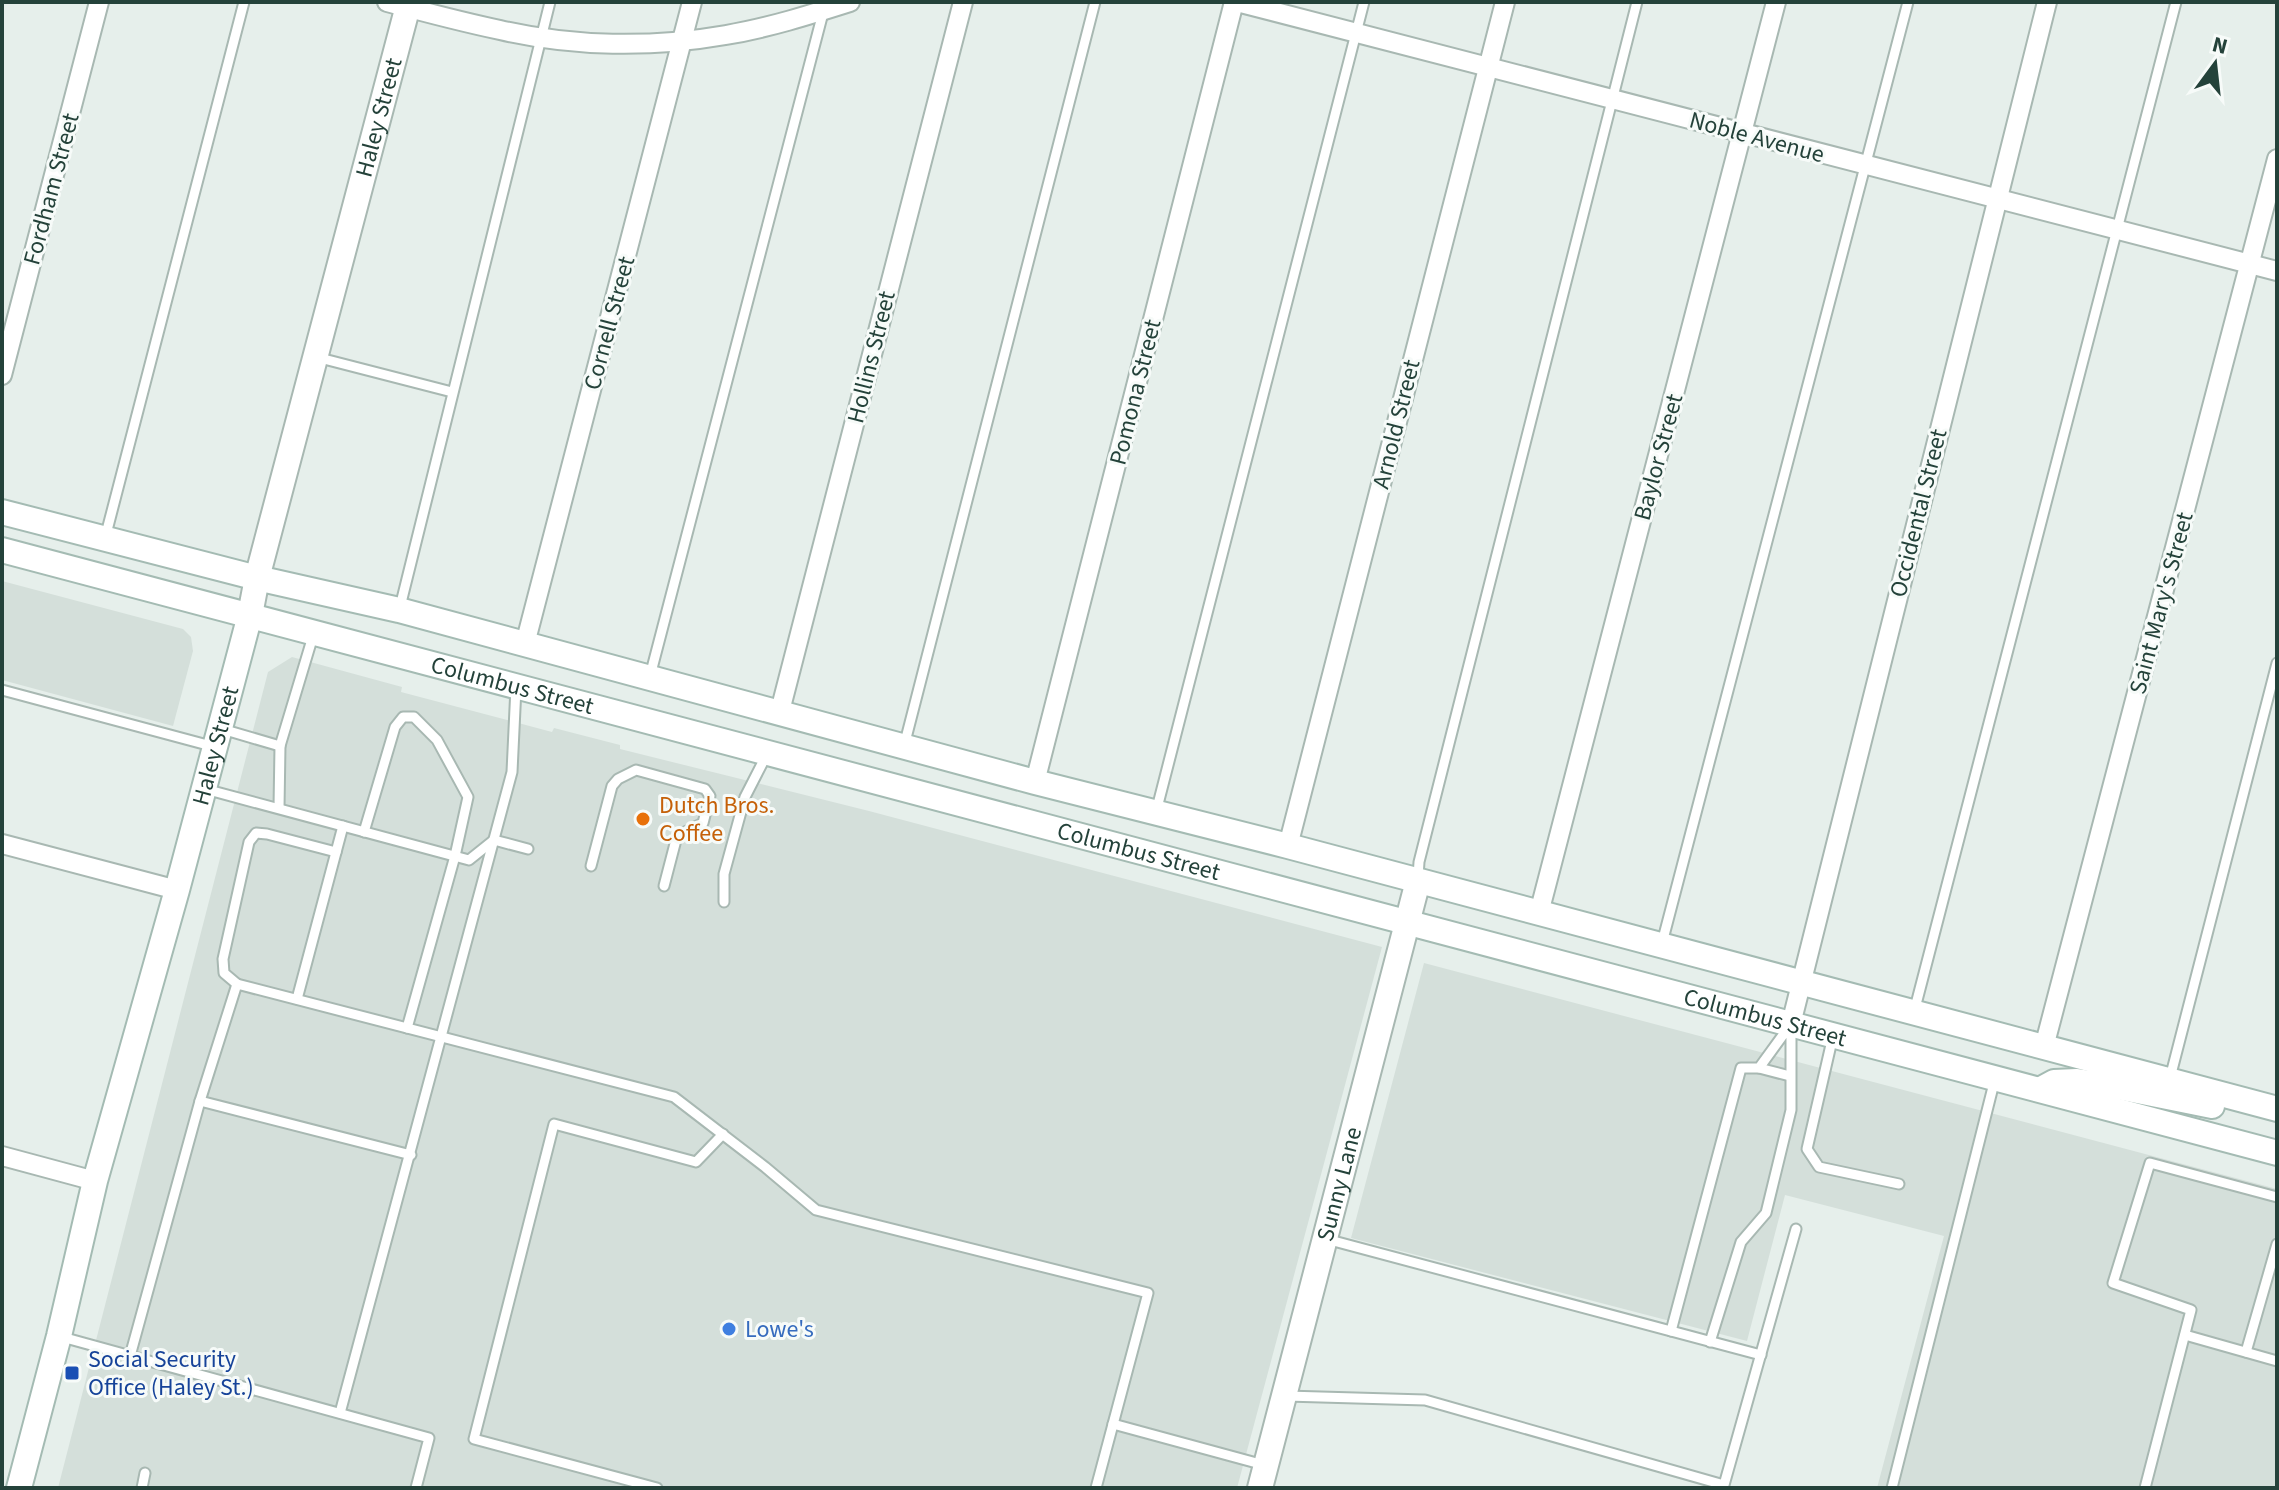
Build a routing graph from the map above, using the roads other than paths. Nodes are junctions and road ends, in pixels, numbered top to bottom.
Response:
1 (99, 2) edge
2 (244, 2) edge
3 (550, 2) edge
4 (692, 2) edge
5 (850, 2) edge
6 (963, 2) edge
7 (1095, 2) edge
8 (1235, 2) edge
9 (1364, 2) edge
10 (1505, 2) edge
11 (1637, 2) edge
12 (1776, 2) edge
13 (1908, 2) edge
14 (2047, 2) edge
15 (2176, 2) edge
16 (401, 4) edge
17 (825, 6) edge
18 (1356, 33) junction
19 (540, 37) junction
20 (683, 41) junction
21 (1488, 67) junction
22 (1612, 99) junction
23 (1742, 133) junction
24 (2277, 159) edge
25 (1866, 165) junction
26 (1996, 198) junction
27 (2117, 230) junction
28 (2250, 264) junction
29 (2277, 271) edge
30 (316, 357) junction
31 (2, 375) edge
32 (452, 392) junction
33 (2, 512) edge
34 (105, 538) junction
35 (2, 550) edge
36 (257, 578) junction
37 (399, 610) junction
38 (250, 615) junction
39 (314, 632) junction
40 (525, 644) junction
41 (2277, 663) edge
42 (650, 677) junction
43 (516, 686) junction
44 (2, 690) edge
45 (780, 711) junction
46 (217, 738) junction
47 (280, 746) junction
48 (904, 746) junction
49 (767, 753) junction
50 (1035, 782) junction
51 (204, 788) junction
52 (279, 808) junction
53 (1156, 812) junction
54 (1029, 822) junction
55 (343, 826) junction
56 (364, 832) junction
57 (494, 840) junction
58 (2, 844) edge
59 (1288, 846) junction
60 (528, 849) dead end
61 (336, 852) junction
62 (455, 856) junction
63 (591, 866) dead end
64 (1418, 881) junction
65 (664, 886) dead end
66 (177, 890) junction
67 (724, 902) dead end
68 (1539, 913) junction
69 (1408, 923) junction
70 (1662, 945) junction
71 (1802, 983) junction
72 (237, 984) junction
73 (297, 999) junction
74 (1914, 1012) junction
75 (1791, 1024) junction
76 (407, 1028) junction
77 (1833, 1036) junction
78 (442, 1037) junction
79 (2044, 1047) junction
80 (1759, 1068) junction
81 (1790, 1076) junction
82 (1995, 1079) junction
83 (2170, 1080) junction
84 (2040, 1090) junction
85 (2241, 1099) junction
86 (200, 1101) junction
87 (2277, 1109) edge
88 (723, 1134) junction
89 (2277, 1153) edge
90 (411, 1155) junction
91 (2, 1156) edge
92 (95, 1181) junction
93 (1899, 1184) dead end
94 (2277, 1196) edge
95 (1796, 1229) dead end
96 (1326, 1239) junction
97 (2277, 1244) edge
98 (1671, 1331) junction
99 (2185, 1335) junction
100 (59, 1336) junction
101 (1710, 1342) junction
102 (2246, 1352) junction
103 (1761, 1355) junction
104 (130, 1356) junction
105 (2277, 1361) edge
106 (1286, 1396) junction
107 (340, 1413) junction
108 (1113, 1424) junction
109 (145, 1473) dead end
110 (1264, 1477) edge
111 (23, 1487) edge
112 (142, 1488) edge
113 (416, 1488) edge
114 (657, 1488) edge
115 (1096, 1488) edge
116 (1892, 1488) edge
117 (2145, 1488) edge

1 - 31 street, Fordham Street
2 - 34 lane
3 - 19 lane
4 - 20 street, Cornell Street
5 - 17 street
6 - 45 street, Hollins Street
7 - 48 lane
8 - 18 street, Noble Avenue
8 - 50 street, Pomona Street
9 - 18 lane
10 - 21 street, Arnold Street
11 - 22 lane
12 - 23 street, Baylor Street
13 - 25 lane
14 - 26 street, Occidental Street
15 - 27 lane
16 - 19 street
16 - 30 main road, Haley Street
17 - 20 street
17 - 42 lane
18 - 21 street, Noble Avenue
18 - 53 lane
19 - 20 street
19 - 32 lane
20 - 40 street, Cornell Street
21 - 22 street, Noble Avenue
21 - 59 street, Arnold Street
22 - 23 street, Noble Avenue
22 - 64 lane
23 - 25 street, Noble Avenue
23 - 68 street, Baylor Street
24 - 28 street, Saint Mary's Street
25 - 26 street, Noble Avenue
25 - 70 lane
26 - 27 street, Noble Avenue
26 - 71 street, Occidental Street
27 - 28 street, Noble Avenue
27 - 74 lane
28 - 29 street, Noble Avenue
28 - 79 street, Saint Mary's Street
30 - 32 lane
30 - 36 main road, Haley Street
32 - 37 lane
33 - 34 main road, Columbus Street
34 - 36 main road, Columbus Street
35 - 38 main road, Columbus Street
36 - 37 main road, Columbus Street
36 - 38 main road, Haley Street
37 - 40 main road, Columbus Street
38 - 39 main road, Columbus Street
38 - 46 main road, Haley Street
39 - 43 main road, Columbus Street
39 - 47 lane
40 - 42 main road, Columbus Street
40 - 43 main road
41 - 83 lane
42 - 45 main road, Columbus Street
43 - 49 main road, Columbus Street
43 - 57 lane
44 - 46 lane
45 - 48 main road, Columbus Street
45 - 49 main road
46 - 47 lane
46 - 51 main road, Haley Street
47 - 52 lane
48 - 50 main road, Columbus Street
49 - 54 main road, Columbus Street
49 - 67 lane
50 - 53 main road, Columbus Street
50 - 54 main road
51 - 52 lane
51 - 66 main road, Haley Street
52 - 55 lane
53 - 59 main road, Columbus Street
54 - 69 main road, Columbus Street
55 - 56 lane
55 - 61 lane
56 - 62 lane
56 - 62 lane
57 - 60 lane
57 - 62 lane
57 - 78 lane
58 - 66 street
59 - 64 main road, Columbus Street
61 - 72 lane
61 - 73 lane
62 - 76 lane
63 - 65 lane
64 - 68 main road, Columbus Street
64 - 69 main road, Sunny Lane
66 - 92 main road, Haley Street
68 - 70 main road, Columbus Street
69 - 75 main road, Columbus Street
69 - 96 main road, Sunny Lane
70 - 71 main road, Columbus Street
71 - 74 main road, Columbus Street
71 - 75 street, Occidental Street
72 - 73 lane
72 - 86 lane
73 - 76 lane
74 - 79 main road, Columbus Street
75 - 77 main road, Columbus Street
75 - 80 lane
75 - 81 lane
76 - 78 lane
77 - 82 main road, Columbus Street
77 - 93 lane
78 - 88 lane
78 - 90 lane
79 - 83 main road, Columbus Street
80 - 81 lane
80 - 98 lane
81 - 101 lane
82 - 84 main road, Columbus Street
82 - 116 lane
83 - 85 main road, Columbus Street
84 - 85 main road
84 - 89 main road, Columbus Street
85 - 87 main road, Columbus Street
86 - 90 lane
86 - 104 lane
88 - 108 lane
88 - 114 lane
90 - 107 lane
91 - 92 street
92 - 100 main road, Haley Street
94 - 99 lane
95 - 103 lane
96 - 98 lane
96 - 106 main road, Sunny Lane
97 - 102 lane
98 - 101 lane
99 - 102 lane
99 - 117 lane
100 - 104 lane
100 - 111 main road, Haley Street
101 - 103 lane
102 - 105 lane
103 - 106 lane
104 - 107 lane
106 - 110 main road, Sunny Lane
107 - 113 lane
108 - 110 lane
108 - 115 lane
109 - 112 lane

